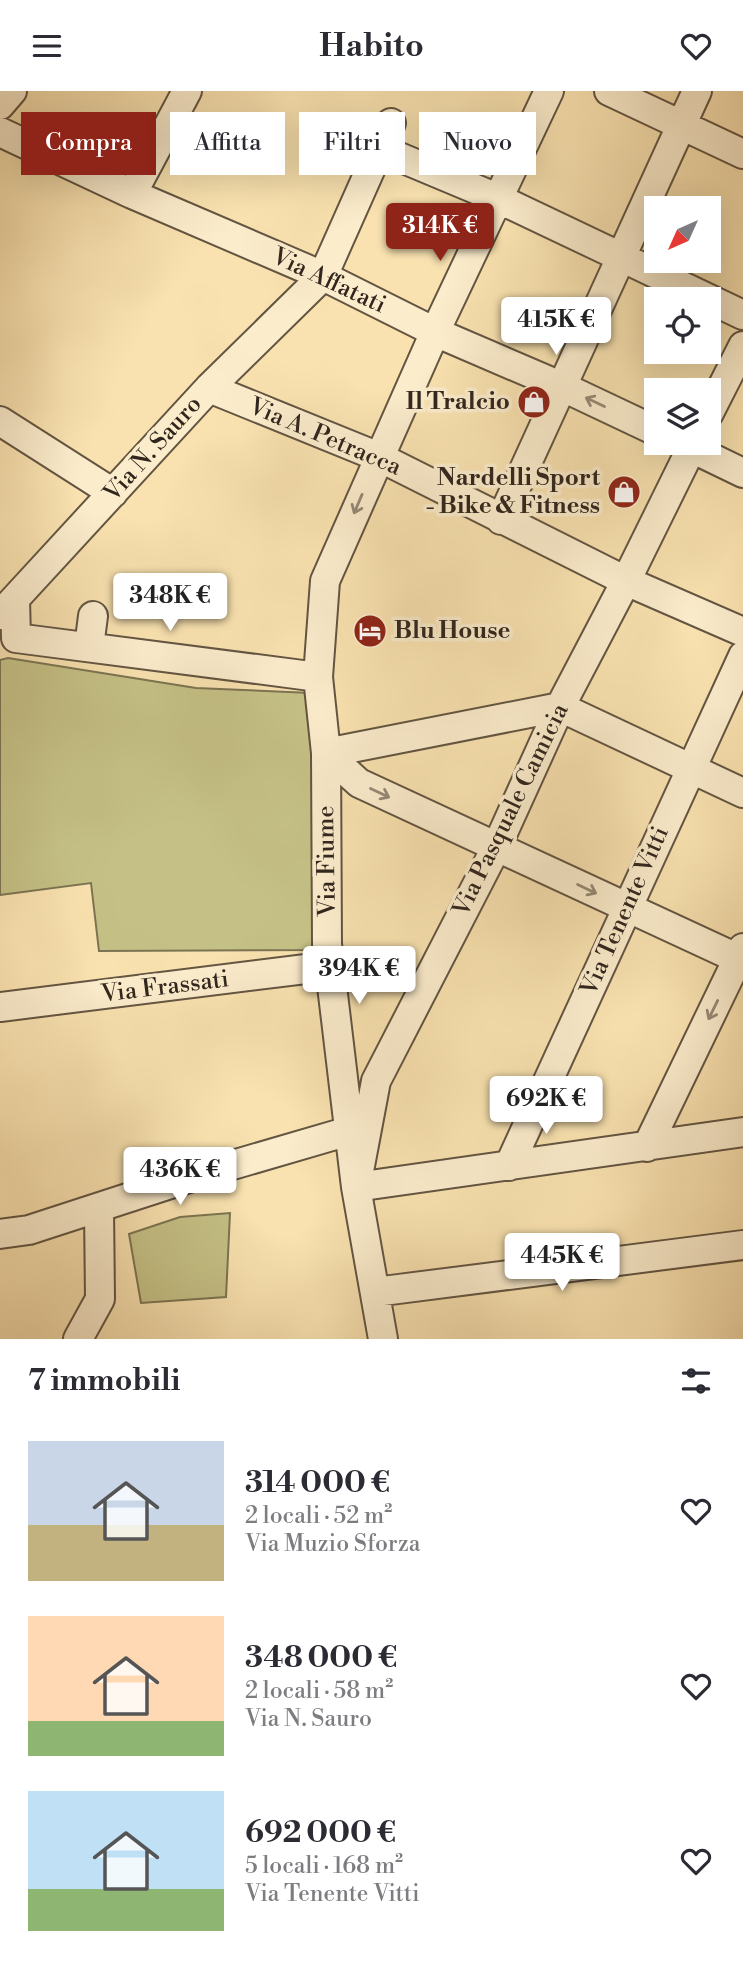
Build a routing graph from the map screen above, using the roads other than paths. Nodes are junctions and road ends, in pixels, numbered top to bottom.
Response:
1 (12, 91) edge
2 (187, 91) edge
3 (549, 91) edge
4 (609, 91) edge
5 (697, 91) edge
6 (0, 105) edge
7 (681, 125) junction
8 (0, 132) edge
9 (743, 154) edge
10 (405, 159) edge
11 (368, 175) edge
12 (132, 194) junction
13 (497, 198) junction
14 (622, 257) junction
15 (323, 276) junction
16 (743, 314) edge
17 (435, 332) junction
18 (743, 345) edge
19 (564, 387) junction
20 (209, 388) junction
21 (721, 389) edge
22 (0, 421) edge
23 (644, 425) edge
24 (684, 455) edge
25 (709, 455) edge
26 (379, 457) junction
27 (743, 473) edge
28 (113, 493) junction
29 (501, 520) junction
30 (626, 581) junction
31 (8, 607) edge
32 (93, 616) dead end
33 (743, 632) edge
34 (89, 647) junction
35 (743, 656) edge
36 (318, 677) junction
37 (560, 707) junction
38 (326, 753) junction
39 (690, 768) junction
40 (743, 793) edge
41 (497, 846) junction
42 (626, 908) junction
43 (741, 956) edge
44 (330, 966) junction
45 (0, 1007) edge
46 (349, 1131) junction
47 (743, 1132) edge
48 (647, 1147) junction
49 (509, 1166) junction
50 (356, 1187) junction
51 (99, 1209) junction
52 (0, 1234) edge
53 (743, 1245) edge
54 (375, 1293) junction
55 (78, 1339) edge
56 (383, 1339) edge

1 - 6 street
2 - 12 street
3 - 13 street, Via Fiume
4 - 7 street
5 - 7 street
7 - 9 street
7 - 14 street
8 - 12 street, Via Affatati
10 - 13 street
11 - 15 street
12 - 15 street, Via Affatati
13 - 14 street
13 - 17 street, Via Fiume
14 - 16 street
14 - 19 street
15 - 17 street, Via Affatati
15 - 20 street, Via N. Sauro
17 - 19 street, Via Affatati
17 - 26 street, Via Fiume
18 - 21 street
23 -> 19 street, Via Affatati
19 - 29 street
20 - 26 street, Via A. Petracca
20 - 28 street, Via N. Sauro
22 - 28 street
24 - 30 street, Via Pasquale Camicia
25 - 27 street
26 - 29 street, Via A. Petracca
26 -> 36 street, Via Fiume
28 - 31 street, Via N. Sauro
29 - 30 street, Via A. Petracca
30 - 33 street, Via A. Petracca
30 - 37 street, Via Pasquale Camicia
31 - 34 street, Via N. Sauro
32 - 34 street
34 - 36 street
35 - 39 street, Via Tenente Vitti
36 - 38 street, Via Fiume
37 - 38 street
37 - 39 street
37 - 41 street, Via Pasquale Camicia
38 -> 41 street
38 - 44 street, Via Fiume
39 - 40 street
39 - 42 street, Via Tenente Vitti
41 -> 42 street
41 - 50 street, Via Pasquale Camicia
42 - 43 street
42 - 49 street, Via Tenente Vitti
43 -> 48 street
44 - 45 street, Via Frassati
44 - 46 street, Via Fiume
46 - 50 street, Via Fiume
46 - 51 street
47 - 48 street
48 - 49 street
49 - 50 street
50 - 54 street, Via Fiume
51 - 52 street
51 - 55 street
53 - 54 street
54 - 56 street, Via Fiume

